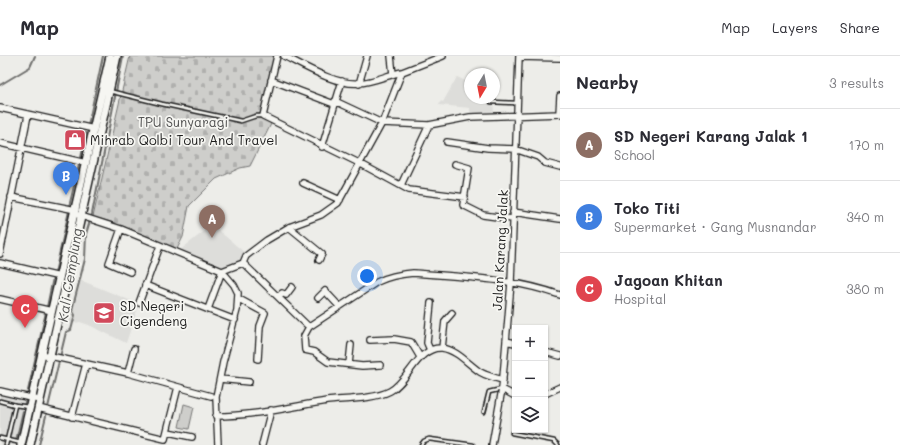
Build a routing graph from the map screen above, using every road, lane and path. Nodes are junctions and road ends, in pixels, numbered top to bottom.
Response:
1 (110, 56) edge
2 (117, 56) edge
3 (277, 56) edge
4 (367, 56) edge
5 (391, 56) edge
6 (443, 56) edge
7 (286, 57) edge
8 (519, 57) edge
9 (560, 58) edge
10 (402, 72) junction
11 (393, 74) junction
12 (271, 80) junction
13 (342, 81) junction
14 (359, 84) junction
15 (108, 91) junction
16 (560, 96) edge
17 (500, 102) edge
18 (335, 103) junction
19 (518, 103) junction
20 (0, 108) edge
21 (560, 114) edge
22 (28, 115) junction
23 (518, 115) junction
24 (263, 116) junction
25 (382, 123) junction
26 (429, 125) junction
27 (94, 129) junction
28 (447, 142) dead end
29 (0, 143) edge
30 (22, 147) junction
31 (322, 147) junction
32 (514, 149) junction
33 (86, 163) junction
34 (361, 164) junction
35 (455, 164) dead end
36 (560, 167) edge
37 (303, 182) dead end
38 (401, 185) junction
39 (465, 197) junction
40 (11, 198) junction
41 (340, 200) junction
42 (513, 212) junction
43 (83, 216) junction
44 (512, 219) junction
45 (560, 219) edge
46 (289, 227) junction
47 (121, 229) junction
48 (160, 246) junction
49 (0, 254) edge
50 (319, 260) dead end
51 (243, 262) junction
52 (0, 263) edge
53 (222, 271) junction
54 (130, 272) dead end
55 (60, 277) junction
56 (511, 283) junction
57 (145, 285) junction
58 (292, 287) dead end
59 (560, 295) edge
60 (278, 297) junction
61 (318, 298) dead end
62 (0, 299) edge
63 (239, 299) junction
64 (139, 303) dead end
65 (431, 303) dead end
66 (339, 306) junction
67 (208, 309) junction
68 (52, 311) junction
69 (452, 313) dead end
70 (235, 320) junction
71 (309, 327) junction
72 (370, 340) dead end
73 (506, 341) junction
74 (512, 342) edge
75 (351, 345) dead end
76 (442, 348) junction
77 (134, 349) dead end
78 (430, 350) junction
79 (548, 353) edge
80 (42, 354) junction
81 (51, 356) junction
82 (560, 356) edge
83 (420, 357) junction
84 (258, 359) dead end
85 (86, 364) junction
86 (349, 364) junction
87 (380, 365) dead end
88 (128, 373) junction
89 (220, 379) junction
90 (503, 380) junction
91 (249, 382) dead end
92 (178, 387) junction
93 (560, 387) edge
94 (502, 388) junction
95 (0, 390) edge
96 (548, 393) edge
97 (512, 394) edge
98 (211, 396) dead end
99 (32, 398) junction
100 (40, 400) junction
101 (0, 401) edge
102 (15, 404) junction
103 (29, 408) junction
104 (44, 410) junction
105 (271, 410) junction
106 (484, 412) dead end
107 (216, 416) junction
108 (72, 417) junction
109 (168, 432) junction
110 (512, 433) dead end
111 (192, 437) dead end
112 (0, 438) edge
113 (7, 440) junction
114 (21, 444) edge
115 (6, 445) edge
116 (30, 445) edge
117 (218, 445) edge
118 (262, 445) edge
119 (421, 445) edge
120 (472, 445) edge
121 (492, 445) edge
122 (558, 445) edge

1 - 15 main road
2 - 15 main road
3 - 12 street
4 - 14 street
5 - 11 street
6 - 10 street
7 - 13 street
8 - 9 street
8 - 19 street, Jalan Karang Jalak
10 - 11 street
10 - 25 street
11 - 14 street
12 - 18 street
12 - 24 street
13 - 14 street
13 - 18 street
15 - 24 lane
15 - 27 main road
15 - 43 main road
16 - 21 street
17 - 19 lane
18 - 25 street
18 - 31 street
19 - 23 street, Jalan Karang Jalak
20 - 22 street
21 - 23 street
22 - 27 street
22 - 30 street
23 - 26 street
23 - 32 street, Jalan Karang Jalak
24 - 31 street
25 - 26 street
25 - 34 street
26 - 38 street
27 - 33 main road
28 - 32 street
29 - 30 street
30 - 33 street
30 - 40 street
31 - 34 street
32 - 36 street
32 - 42 street, Jalan Karang Jalak
33 - 43 main road
34 - 38 street
34 - 41 street
35 - 39 street
37 - 41 street
38 - 39 street
39 - 44 street
40 - 43 street
40 - 49 street
41 - 46 street
42 - 44 street, Jalan Karang Jalak
42 - 45 street
43 - 47 street
43 - 55 main road
43 - 81 main road
44 - 56 street, Jalan Karang Jalak
46 - 50 street
46 - 51 street
47 - 48 street
47 - 54 street
48 - 53 street
48 - 57 street
51 - 53 street
51 - 60 street
52 - 55 street
53 - 63 street
53 - 67 street
55 - 68 main road
56 - 59 street
56 - 66 street
56 - 73 street, Jalan Karang Jalak
57 - 64 street
57 - 67 street
58 - 60 street
60 - 71 street
61 - 66 street
62 - 68 street
63 - 70 street
63 - 84 street
65 - 78 street
66 - 71 street
67 - 70 street
68 - 80 main road
69 - 76 street
70 - 89 street
71 - 86 street
72 - 83 street
73 - 74 street
73 - 90 street, Jalan Karang Jalak
75 - 86 street
76 - 78 street
76 - 90 street
77 - 88 street
78 - 83 street
79 - 82 street
80 - 81 street
80 - 99 main road
81 - 85 street
81 - 100 main road
83 - 105 street
85 - 88 street
85 - 108 street
86 - 87 street
88 - 92 street
89 - 91 street
89 - 107 street
90 - 94 street, Jalan Karang Jalak
92 - 98 street
92 - 109 street
93 - 96 street
94 - 97 street
94 - 106 lane
94 - 121 street, Jalan Karang Jalak
95 - 99 street
99 - 100 street
99 - 103 main road
100 - 104 main road
101 - 102 lane
102 - 103 lane
102 - 113 lane
103 - 114 main road
104 - 108 street
104 - 116 main road
105 - 107 street
105 - 118 street
107 - 117 street
108 - 109 street
109 - 111 street
110 - 122 lane
112 - 113 lane
113 - 114 lane
113 - 115 lane
119 - 120 lane

